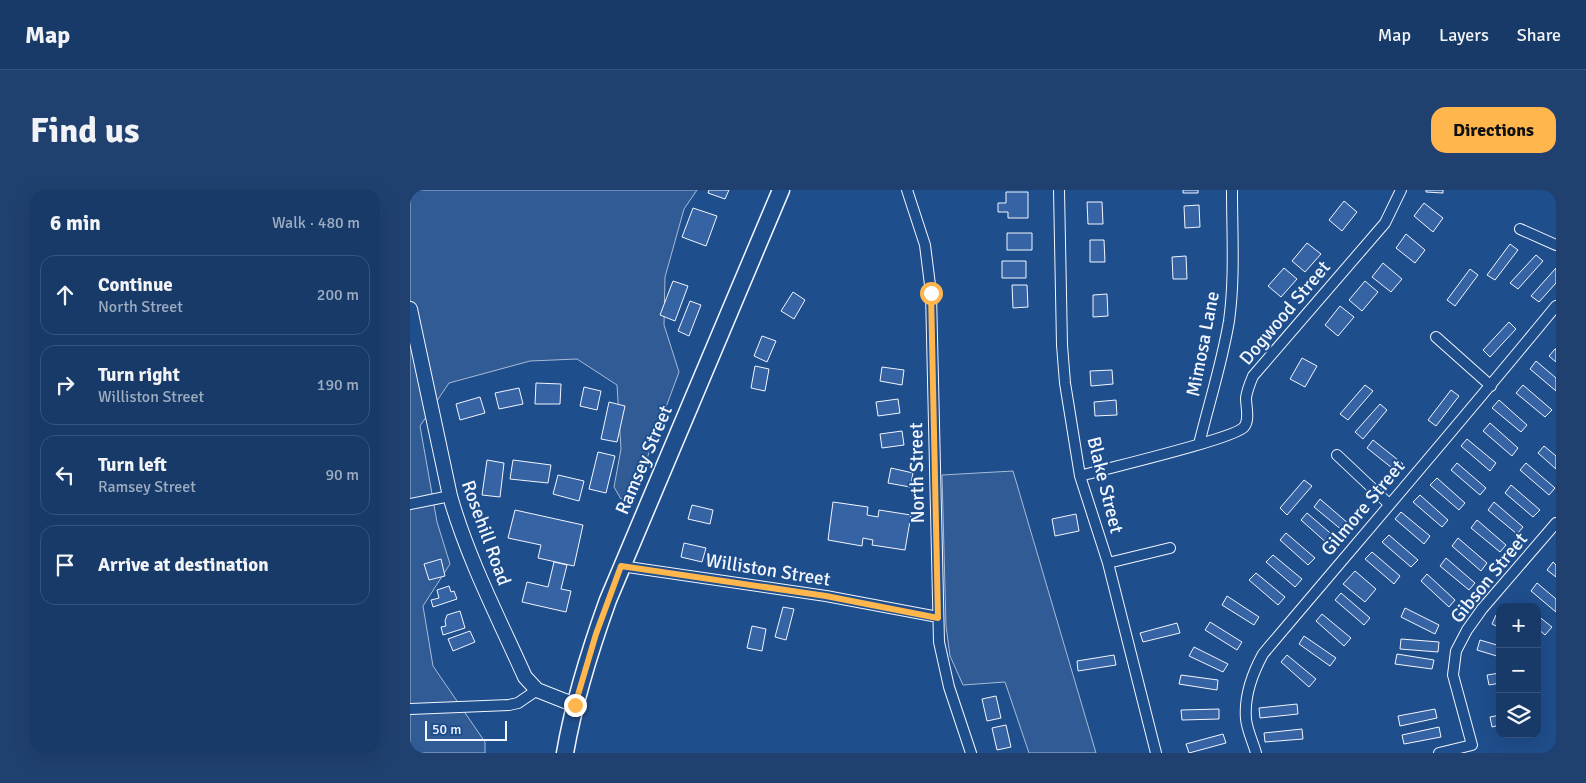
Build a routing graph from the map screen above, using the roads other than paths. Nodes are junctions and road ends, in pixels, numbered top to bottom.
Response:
1 (781, 190) edge
2 (907, 190) edge
3 (1059, 190) edge
4 (1232, 190) edge
5 (1401, 190) edge
6 (1520, 229) dead end
7 (1556, 245) edge
8 (1556, 306) edge
9 (410, 309) edge
10 (1436, 337) dead end
11 (415, 358) edge
12 (1491, 386) junction
13 (1199, 444) junction
14 (1337, 455) dead end
15 (1080, 476) junction
16 (450, 496) junction
17 (410, 504) edge
18 (1389, 504) junction
19 (1556, 523) edge
20 (1170, 548) dead end
21 (1108, 564) junction
22 (621, 566) junction
23 (938, 618) junction
24 (537, 690) junction
25 (575, 705) junction
26 (410, 709) edge
27 (565, 753) edge
28 (971, 753) edge
29 (1156, 753) edge
30 (1256, 753) edge
31 (1439, 753) edge

1 - 22 main road, Ramsey Street
2 - 23 street, North Street
3 - 15 street, Blake Street
4 - 13 street, Mimosa Lane
5 - 13 street, Dogwood Street
6 - 7 street
8 - 12 street, Gilmore Street
9 - 11 main road, Rosehill Road
10 - 12 street
11 - 16 main road, Rosehill Road
12 - 18 street, Gilmore Street
13 - 15 street
14 - 18 street
15 - 21 street, Blake Street
16 - 17 street
16 - 24 main road, Rosehill Road
18 - 30 street, Gilmore Street
19 - 31 street, Gibson Street
20 - 21 street
21 - 29 street, Blake Street
22 - 23 street, Williston Street
22 - 25 main road, Ramsey Street
23 - 28 street, North Street
24 - 25 main road
24 - 26 street
25 - 27 main road, Ramsey Street

